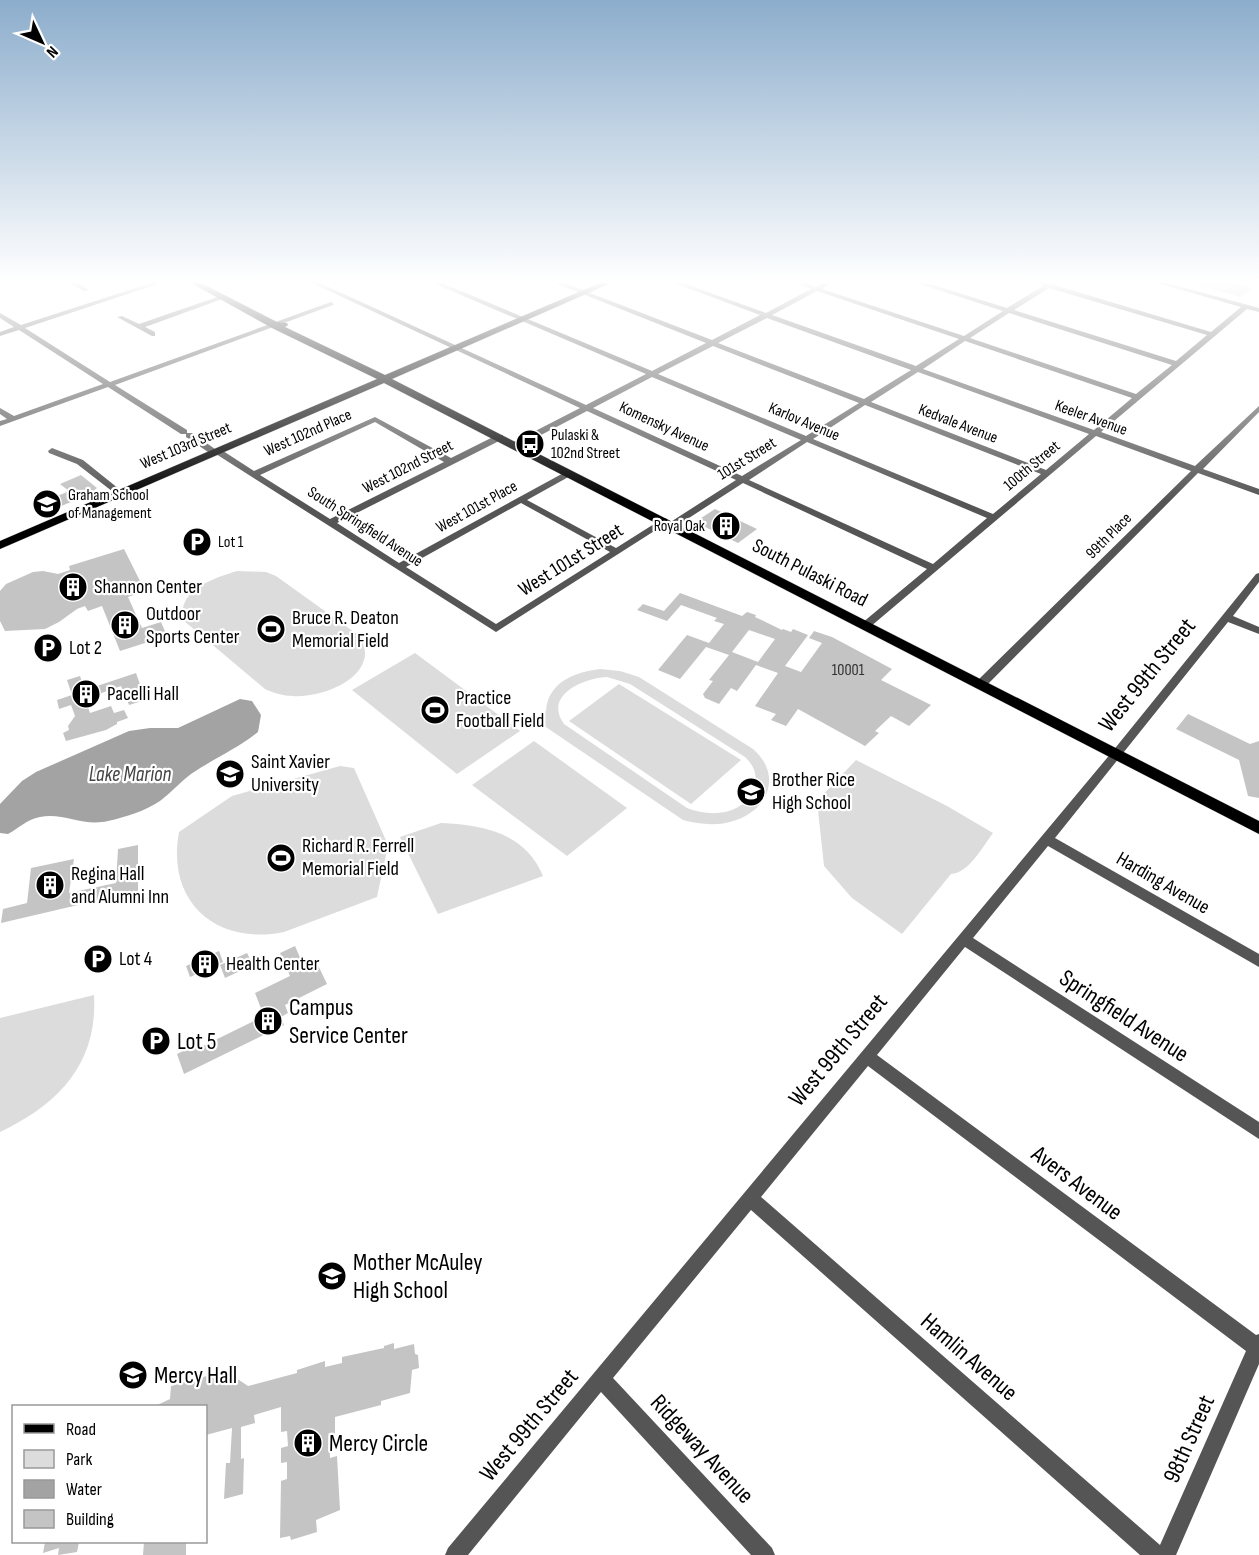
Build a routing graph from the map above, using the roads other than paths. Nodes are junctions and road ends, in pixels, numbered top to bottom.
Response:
1 (64, 356) edge
2 (188, 356) edge
3 (339, 356) edge
4 (438, 356) edge
5 (472, 356) edge
6 (609, 356) edge
7 (688, 356) edge
8 (744, 356) edge
9 (879, 356) edge
10 (937, 356) edge
11 (1013, 356) edge
12 (1150, 356) edge
13 (1187, 356) edge
14 (1177, 364) junction
15 (916, 369) junction
16 (652, 374) junction
17 (385, 378) junction
18 (109, 384) junction
19 (1137, 397) junction
20 (864, 402) junction
21 (586, 408) junction
22 (1259, 408) edge
23 (0, 410) edge
24 (13, 419) junction
25 (0, 424) edge
26 (1095, 433) junction
27 (500, 437) junction
28 (807, 439) junction
29 (515, 445) junction
30 (52, 451) dead end
31 (216, 451) junction
32 (451, 462) junction
33 (1197, 470) junction
34 (569, 473) junction
35 (1047, 473) junction
36 (254, 474) junction
37 (742, 480) junction
38 (1259, 492) edge
39 (120, 493) junction
40 (521, 500) junction
41 (994, 518) junction
42 (330, 523) junction
43 (668, 523) junction
44 (2, 542) edge
45 (616, 552) junction
46 (399, 567) junction
47 (934, 568) junction
48 (1259, 576) edge
49 (1226, 617) junction
50 (866, 625) junction
51 (496, 628) joint
52 (1259, 631) edge
53 (980, 685) junction
54 (1116, 755) junction
55 (1259, 828) edge
56 (1047, 839) junction
57 (964, 939) junction
58 (1259, 961) edge
59 (866, 1056) junction
60 (1259, 1131) edge
61 (750, 1198) junction
62 (1258, 1347) edge
63 (601, 1378) junction
64 (455, 1555) edge
65 (765, 1555) edge
66 (1155, 1555) edge
67 (1166, 1555) edge

1 - 18 street, South Springfield Avenue
2 - 18 street
3 - 17 main road, South Pulaski Road
4 - 17 main road, West 103rd Street
5 - 21 street, Komensky Avenue
6 - 16 street, Karlov Avenue
7 - 16 street
8 - 20 street, Kedvale Avenue
9 - 15 street, Keeler Avenue
10 - 15 street, 101st Street
11 - 19 street
12 - 14 street
13 - 14 street, 100th Street
14 - 19 street, 100th Street
15 - 20 street, 101st Street
15 - 26 street, Keeler Avenue
16 - 21 street
16 - 28 street, Karlov Avenue
17 - 27 main road, South Pulaski Road
17 - 31 main road, West 103rd Street
18 - 24 street
18 - 31 street, South Springfield Avenue
19 - 26 street, 100th Street
20 - 28 street, 101st Street
20 - 35 street, Kedvale Avenue
21 - 29 street
21 - 37 street, Komensky Avenue
22 - 33 street, 99th Place
23 - 24 street
24 - 25 street
26 - 33 street, Keeler Avenue
26 - 35 street, 100th Street
27 - 29 main road, South Pulaski Road
27 - 32 street, West 102nd Street
28 - 37 street, 101st Street
28 - 41 street, Karlov Avenue
29 - 34 main road, South Pulaski Road
30 - 39 street
31 - 36 street, South Springfield Avenue
31 - 39 main road, West 103rd Street
32 - 36 street, West 102nd Place
32 - 42 street, West 102nd Street
33 - 38 street, Keeler Avenue
33 - 53 street, 99th Place
34 - 40 street, West 101st Place
34 - 43 main road, South Pulaski Road
35 - 41 street, 100th Street
36 - 42 street, South Springfield Avenue
37 - 43 street, 101st Street
37 - 47 street, Komensky Avenue
39 - 44 main road, West 103rd Street
40 - 45 street
40 - 46 street, West 101st Place
41 - 47 street, 100th Street
42 - 46 street, South Springfield Avenue
43 - 45 street, West 101st Street
43 - 50 main road, South Pulaski Road
45 - 51 street, West 101st Street
46 - 51 street, South Springfield Avenue
47 - 50 street, 100th Street
48 - 49 street, West 99th Street
49 - 52 street
49 - 54 street, West 99th Street
50 - 53 main road, South Pulaski Road
53 - 54 main road, South Pulaski Road
54 - 55 main road, South Pulaski Road
54 - 56 street, West 99th Street
56 - 57 street, West 99th Street
56 - 58 street, Harding Avenue
57 - 59 street, West 99th Street
57 - 60 street, Springfield Avenue
59 - 61 street, West 99th Street
59 - 62 street, Avers Avenue
61 - 63 street, West 99th Street
61 - 66 street, Hamlin Avenue
62 - 67 street, 98th Street
63 - 64 street, West 99th Street
63 - 65 street, Ridgeway Avenue

